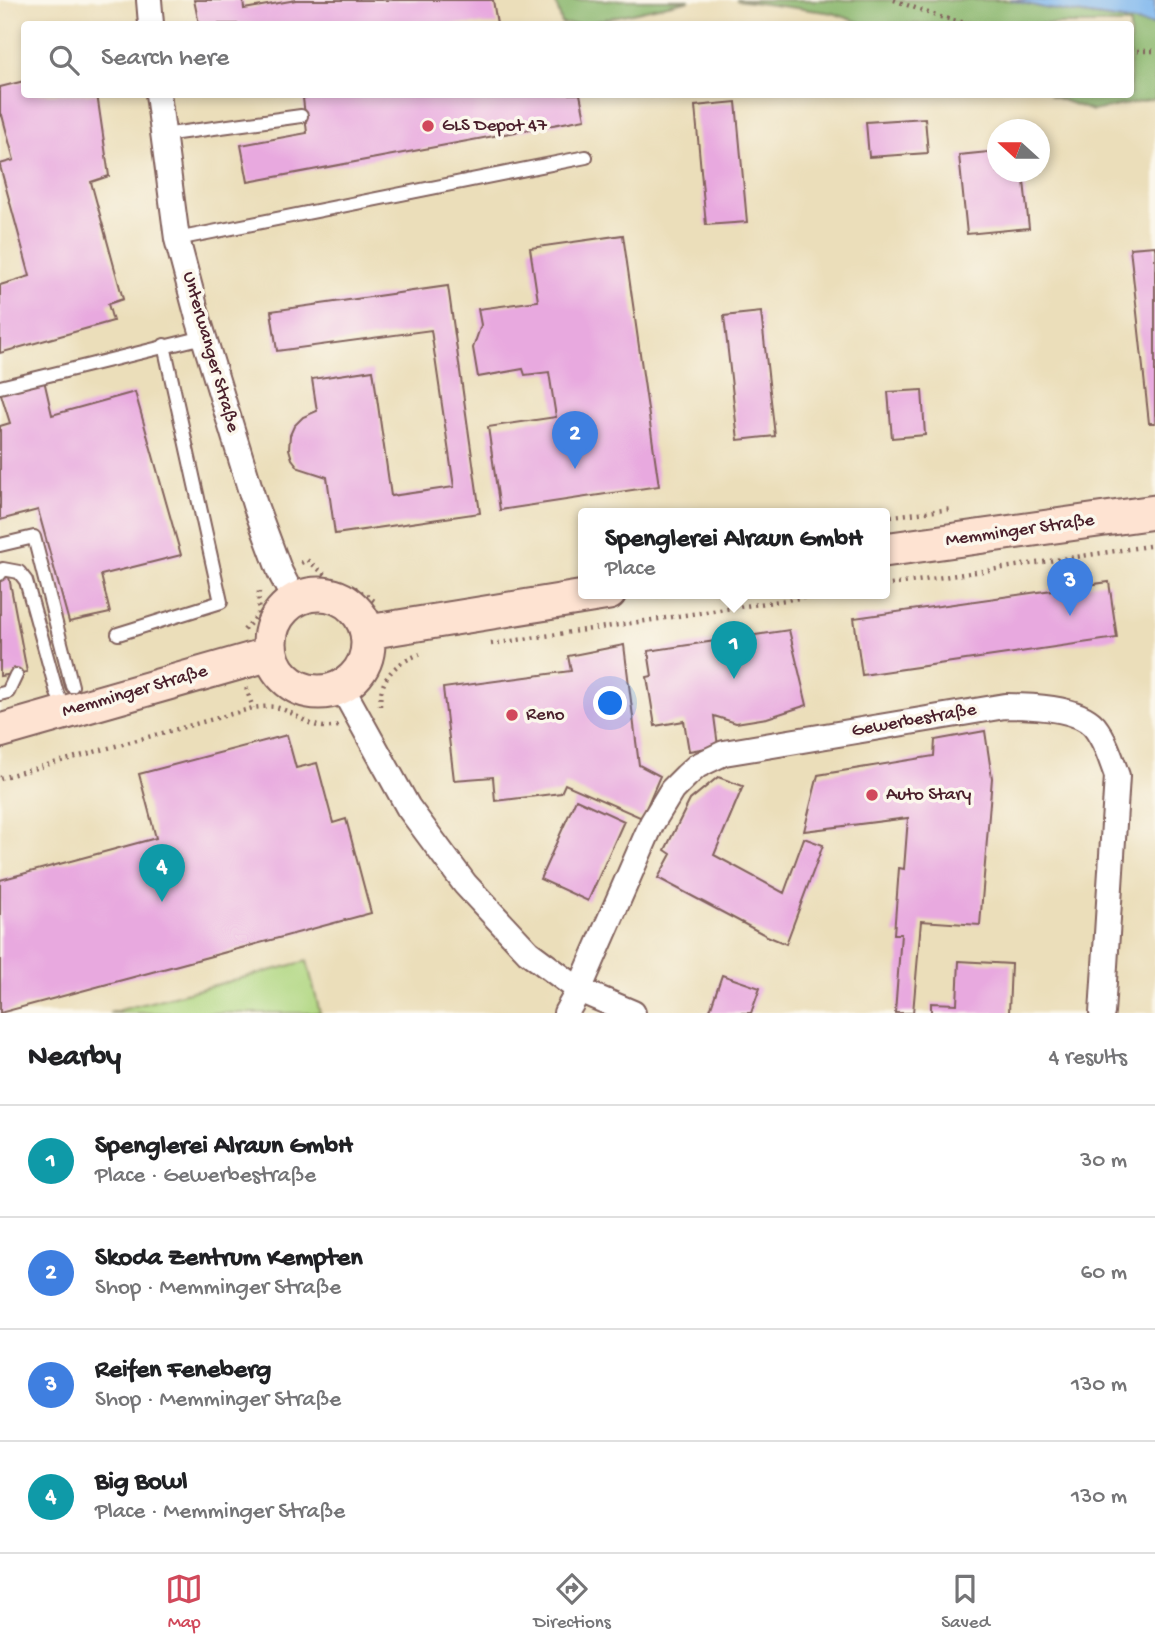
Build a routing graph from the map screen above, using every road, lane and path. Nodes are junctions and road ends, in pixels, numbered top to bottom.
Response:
1 (149, 0) edge
2 (894, 0) edge
3 (151, 21) edge
4 (957, 21) edge
5 (1134, 51) edge
6 (1155, 51) edge
7 (158, 98) edge
8 (301, 117) dead end
9 (163, 135) junction
10 (586, 157) dead end
11 (177, 239) junction
12 (204, 337) junction
13 (164, 345) junction
14 (0, 387) edge
15 (1155, 512) edge
16 (0, 545) edge
17 (1155, 545) edge
18 (890, 550) edge
19 (0, 574) edge
20 (890, 585) edge
21 (578, 598) edge
22 (792, 599) edge
23 (295, 601) junction
24 (368, 632) junction
25 (118, 634) dead end
26 (487, 644) dead end
27 (432, 652) dead end
28 (270, 654) junction
29 (16, 676) dead end
30 (341, 687) junction
31 (0, 694) edge
32 (69, 698) junction
33 (357, 716) junction
34 (0, 731) edge
35 (0, 778) edge
36 (579, 990) junction
37 (566, 1013) edge
38 (633, 1013) edge
39 (1102, 1013) edge

1 - 3 street
2 - 4 path
5 - 6 path
7 - 9 street, Unterwanger Straße
8 - 9 lane
9 - 11 street, Unterwanger Straße
10 - 11 lane
11 - 12 street, Unterwanger Straße
12 - 13 lane
12 - 23 street, Unterwanger Straße
13 - 14 lane
13 - 25 lane
15 - 18 main road, Memminger Straße
16 - 32 lane
17 - 20 path
19 - 32 lane
21 - 24 main road
22 - 26 path
23 - 24 main road
23 - 28 main road
24 - 30 main road
27 - 33 path
28 - 30 main road
28 - 32 main road, Memminger Straße
29 - 31 lane
30 - 33 street
32 - 34 main road, Memminger Straße
33 - 35 path
33 - 36 street
36 - 37 street, Gewerbestraße
36 - 38 street
36 - 39 street, Gewerbestraße

